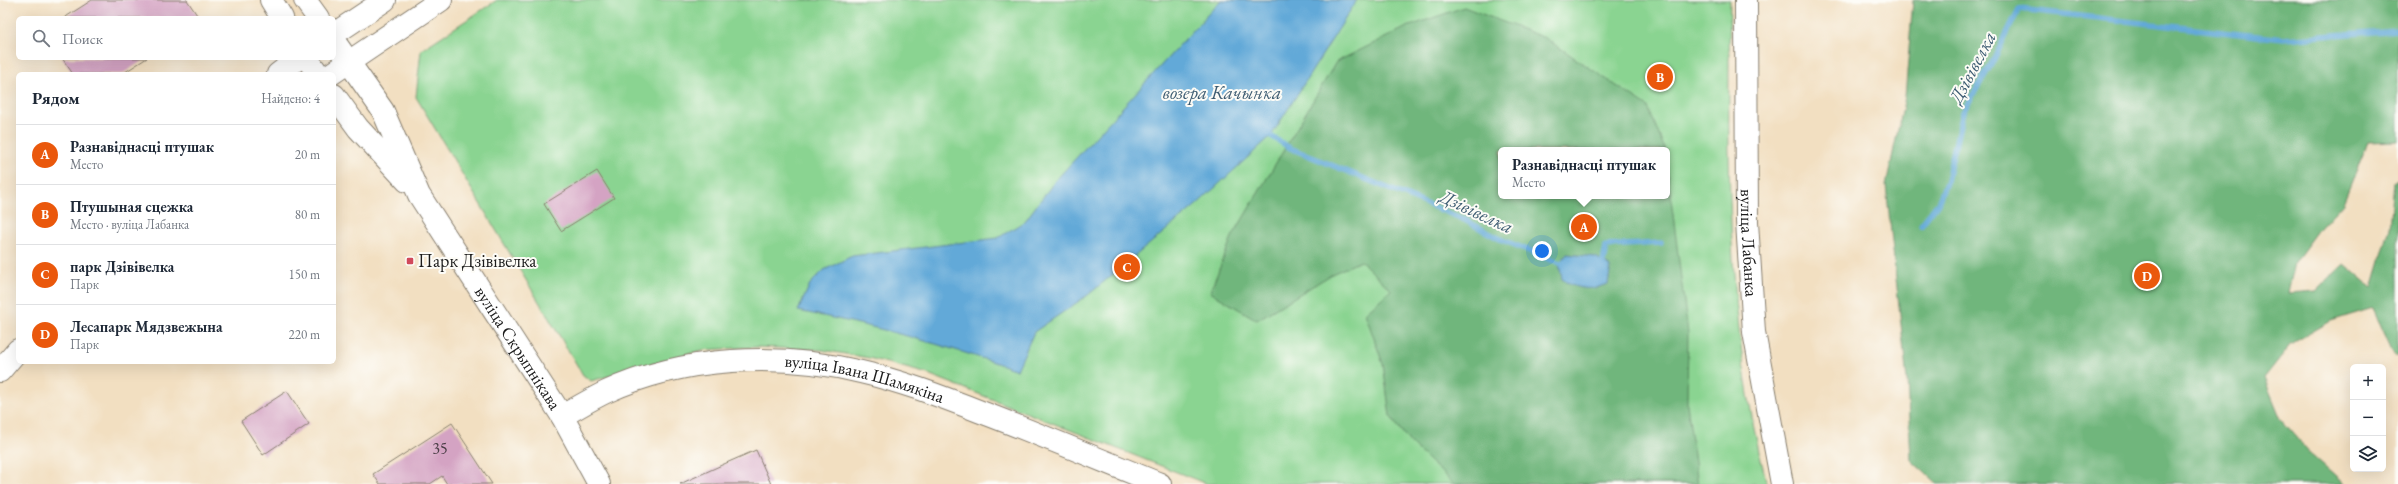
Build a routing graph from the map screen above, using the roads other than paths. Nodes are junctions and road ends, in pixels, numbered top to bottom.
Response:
1 (271, 0) edge
2 (305, 0) edge
3 (385, 0) edge
4 (441, 0) edge
5 (1746, 0) edge
6 (281, 16) edge
7 (317, 16) edge
8 (336, 33) edge
9 (336, 52) edge
10 (296, 60) edge
11 (308, 60) edge
12 (339, 68) edge
13 (281, 72) edge
14 (317, 72) edge
15 (336, 99) edge
16 (420, 195) junction
17 (16, 352) edge
18 (0, 370) edge
19 (562, 416) junction
20 (599, 484) edge
21 (1160, 484) edge
22 (1782, 484) edge

1 - 6 main road
2 - 7 main road
3 - 8 main road
4 - 12 main road
5 - 22 main road, вуліца Лабанка
9 - 12 main road, вуліца Скрыпнікава
10 - 13 main road
11 - 14 main road
12 - 16 main road, вуліца Скрыпнікава
15 - 16 main road, вуліца Скрыпнікава
16 - 19 main road, вуліца Скрыпнікава
17 - 18 main road
19 - 20 main road, вуліца Скрыпнікава
19 - 21 main road, вуліца Івана Шамякіна

